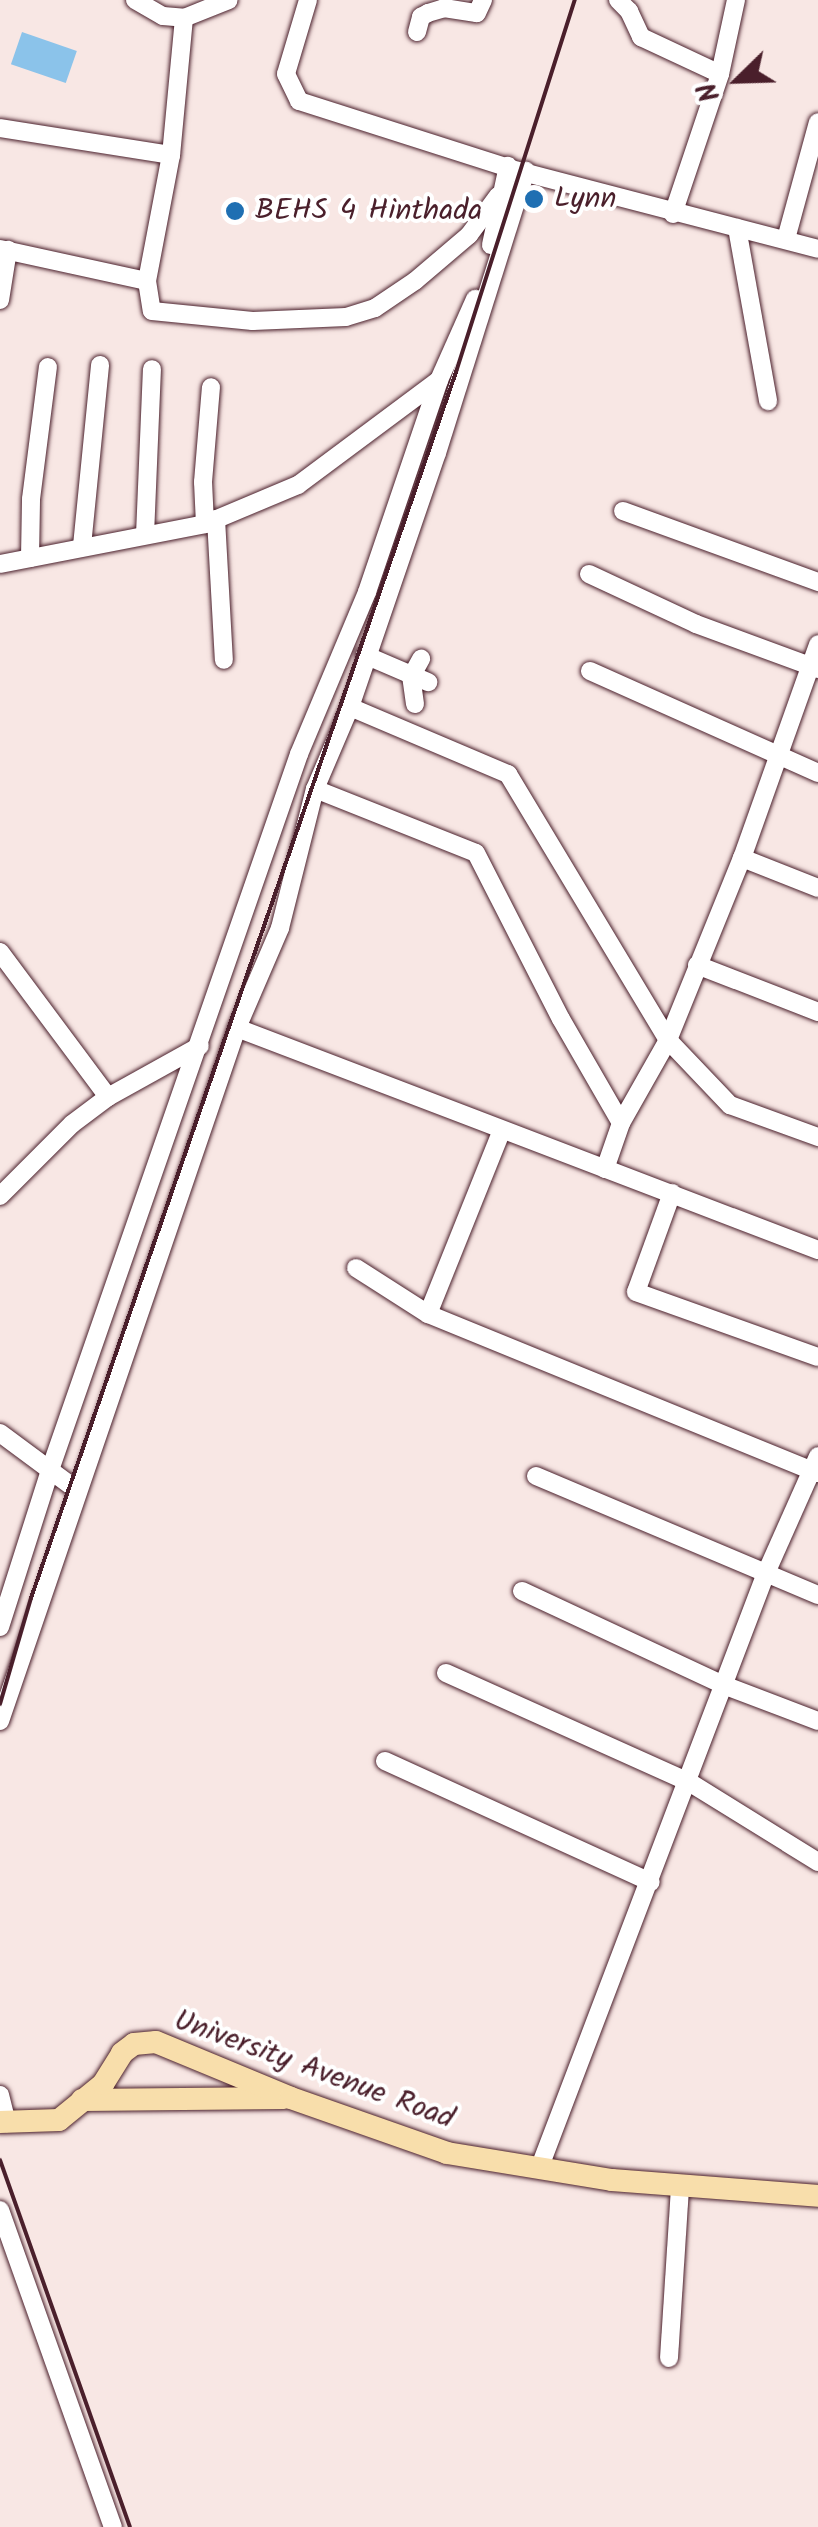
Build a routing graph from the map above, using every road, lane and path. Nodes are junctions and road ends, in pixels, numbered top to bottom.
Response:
1 (135, 0) edge
2 (229, 0) edge
3 (308, 0) edge
4 (483, 0) edge
5 (618, 0) edge
6 (736, 0) edge
7 (184, 18) junction
8 (417, 32) dead end
9 (720, 74) junction
10 (818, 122) edge
11 (0, 128) edge
12 (172, 156) junction
13 (518, 169) junction
14 (498, 196) junction
15 (673, 214) junction
16 (737, 228) junction
17 (786, 238) junction
18 (4, 249) edge
19 (818, 249) edge
20 (147, 282) junction
21 (0, 300) edge
22 (100, 365) dead end
23 (48, 367) dead end
24 (152, 370) dead end
25 (439, 380) junction
26 (211, 387) dead end
27 (768, 400) dead end
28 (623, 510) dead end
29 (211, 522) junction
30 (146, 535) junction
31 (82, 546) junction
32 (30, 558) junction
33 (0, 564) edge
34 (589, 574) dead end
35 (818, 582) edge
36 (818, 644) edge
37 (365, 655) junction
38 (420, 659) dead end
39 (224, 660) dead end
40 (814, 667) edge
41 (590, 670) dead end
42 (420, 680) junction
43 (415, 704) dead end
44 (350, 707) junction
45 (778, 757) junction
46 (818, 773) edge
47 (315, 789) junction
48 (742, 858) junction
49 (818, 888) edge
50 (0, 952) edge
51 (697, 965) junction
52 (818, 1012) edge
53 (237, 1028) junction
54 (668, 1040) junction
55 (200, 1046) junction
56 (108, 1097) junction
57 (621, 1122) junction
58 (502, 1130) junction
59 (818, 1137) edge
60 (605, 1169) junction
61 (672, 1193) junction
62 (0, 1196) edge
63 (818, 1250) edge
64 (356, 1268) dead end
65 (428, 1314) junction
66 (818, 1358) edge
67 (0, 1433) edge
68 (816, 1467) edge
69 (50, 1470) junction
70 (536, 1476) dead end
71 (78, 1491) junction
72 (766, 1573) junction
73 (522, 1591) dead end
74 (818, 1595) edge
75 (0, 1627) edge
76 (446, 1673) dead end
77 (726, 1686) junction
78 (0, 1721) edge
79 (818, 1722) edge
80 (385, 1761) dead end
81 (688, 1782) junction
82 (818, 1862) edge
83 (650, 1882) junction
84 (0, 2095) edge
85 (291, 2098) junction
86 (82, 2100) junction
87 (3, 2122) edge
88 (539, 2169) junction
89 (680, 2187) junction
90 (818, 2196) edge
91 (0, 2210) edge
92 (668, 2358) dead end
93 (114, 2527) edge

1 - 7 street
2 - 7 street
3 - 13 street
4 - 8 street
5 - 9 street
6 - 9 street
7 - 12 street
9 - 15 street
10 - 17 street
11 - 12 street
12 - 20 street
13 - 14 street
13 - 15 street
13 - 37 street
14 - 20 street
14 - 25 street
15 - 16 street
16 - 17 street
16 - 27 street
17 - 19 street
18 - 20 street
18 - 21 street
22 - 31 street
23 - 32 street
24 - 30 street
25 - 29 street
25 - 55 street
26 - 29 street
28 - 35 street
29 - 30 street
29 - 39 street
30 - 31 street
31 - 32 street
32 - 33 street
34 - 40 street
36 - 40 street
37 - 42 street
37 - 44 street
38 - 42 street
40 - 45 street
41 - 45 street
42 - 43 street
44 - 47 street
44 - 54 street
45 - 46 street
45 - 48 street
47 - 53 street
47 - 57 street
48 - 49 street
48 - 51 street
50 - 56 street
51 - 52 street
51 - 54 street
53 - 58 street
53 - 71 street
54 - 57 street
54 - 59 street
55 - 56 street
55 - 69 street
56 - 62 street
57 - 60 street
58 - 60 street
58 - 65 street
60 - 61 street
61 - 63 street
61 - 66 street
64 - 65 street
65 - 68 street
67 - 69 street
68 - 72 street
69 - 71 street
69 - 75 street
70 - 72 street
71 - 78 street
72 - 74 street
72 - 77 street
73 - 77 street
76 - 81 street
77 - 79 street
77 - 81 street
80 - 83 street
81 - 82 street
81 - 83 street
83 - 88 street
84 - 87 street
85 - 86 main road
85 - 86 main road, University Avenue Road
85 - 88 main road, University Avenue Road
86 - 87 main road, University Avenue Road
88 - 89 main road, University Avenue Road
89 - 90 main road, University Avenue Road
89 - 92 street
91 - 93 street

